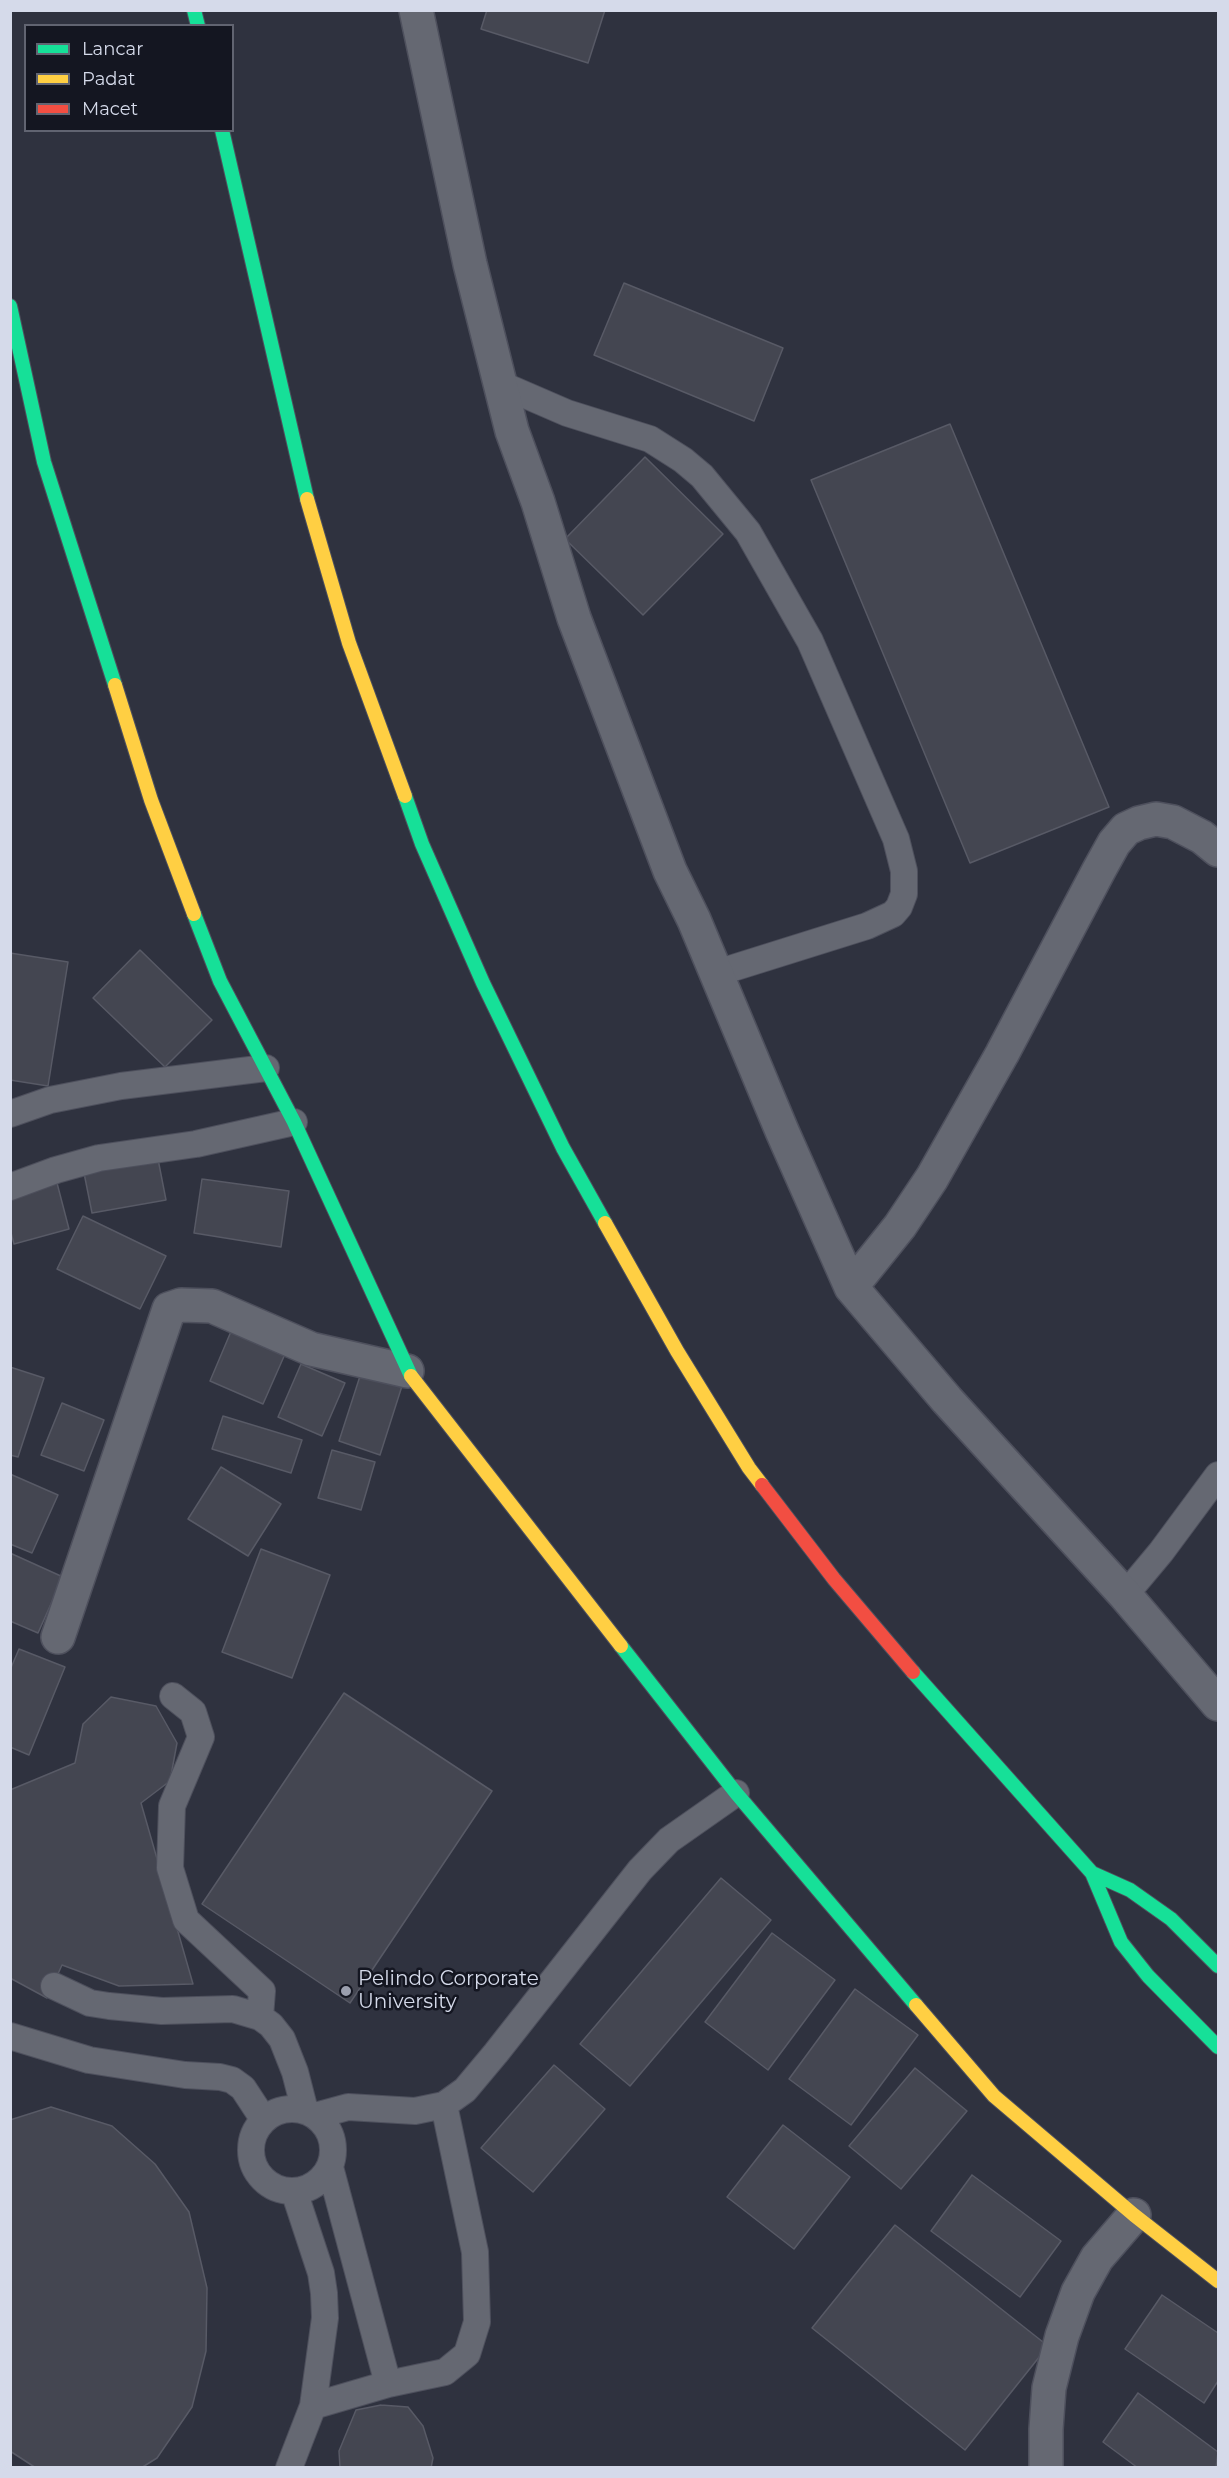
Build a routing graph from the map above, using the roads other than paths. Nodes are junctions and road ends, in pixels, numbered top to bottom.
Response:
1 (416, 10) edge
2 (222, 132) edge
3 (10, 306) edge
4 (500, 384) junction
5 (1218, 850) edge
6 (717, 974) junction
7 (266, 1068) junction
8 (10, 1114) edge
9 (294, 1122) junction
10 (10, 1187) edge
11 (851, 1287) junction
12 (407, 1371) junction
13 (1218, 1475) edge
14 (1125, 1595) junction
15 (58, 1636) dead end
16 (172, 1696) dead end
17 (1218, 1704) edge
18 (736, 1793) junction
19 (1092, 1873) junction
20 (1218, 1966) edge
21 (54, 1986) dead end
22 (260, 2017) junction
23 (10, 2036) edge
24 (1218, 2047) edge
25 (444, 2106) junction
26 (310, 2114) junction
27 (264, 2120) junction
28 (330, 2167) junction
29 (294, 2191) junction
30 (1134, 2215) junction
31 (1218, 2281) edge
32 (388, 2384) junction
33 (313, 2406) junction
34 (289, 2468) edge
35 (1046, 2468) edge

1 - 4 street
2 - 19 main road
3 - 7 main road
4 - 6 street
4 - 6 lane
5 - 11 street
6 - 11 street
7 - 8 lane
7 - 9 main road
9 - 10 lane
9 - 12 main road
11 - 14 street
12 - 15 street
12 - 18 main road
13 - 14 lane
14 - 17 street
16 - 22 lane
18 - 25 lane
18 - 30 main road
19 - 20 main road
19 - 24 main road
21 - 22 lane
22 - 26 lane
23 - 27 lane
25 - 26 lane
25 - 32 lane
26 - 27 lane
26 - 28 lane
27 - 29 lane
28 - 29 lane
28 - 32 lane
29 - 33 lane
30 - 31 main road
30 - 35 street
32 - 33 lane
33 - 34 lane

